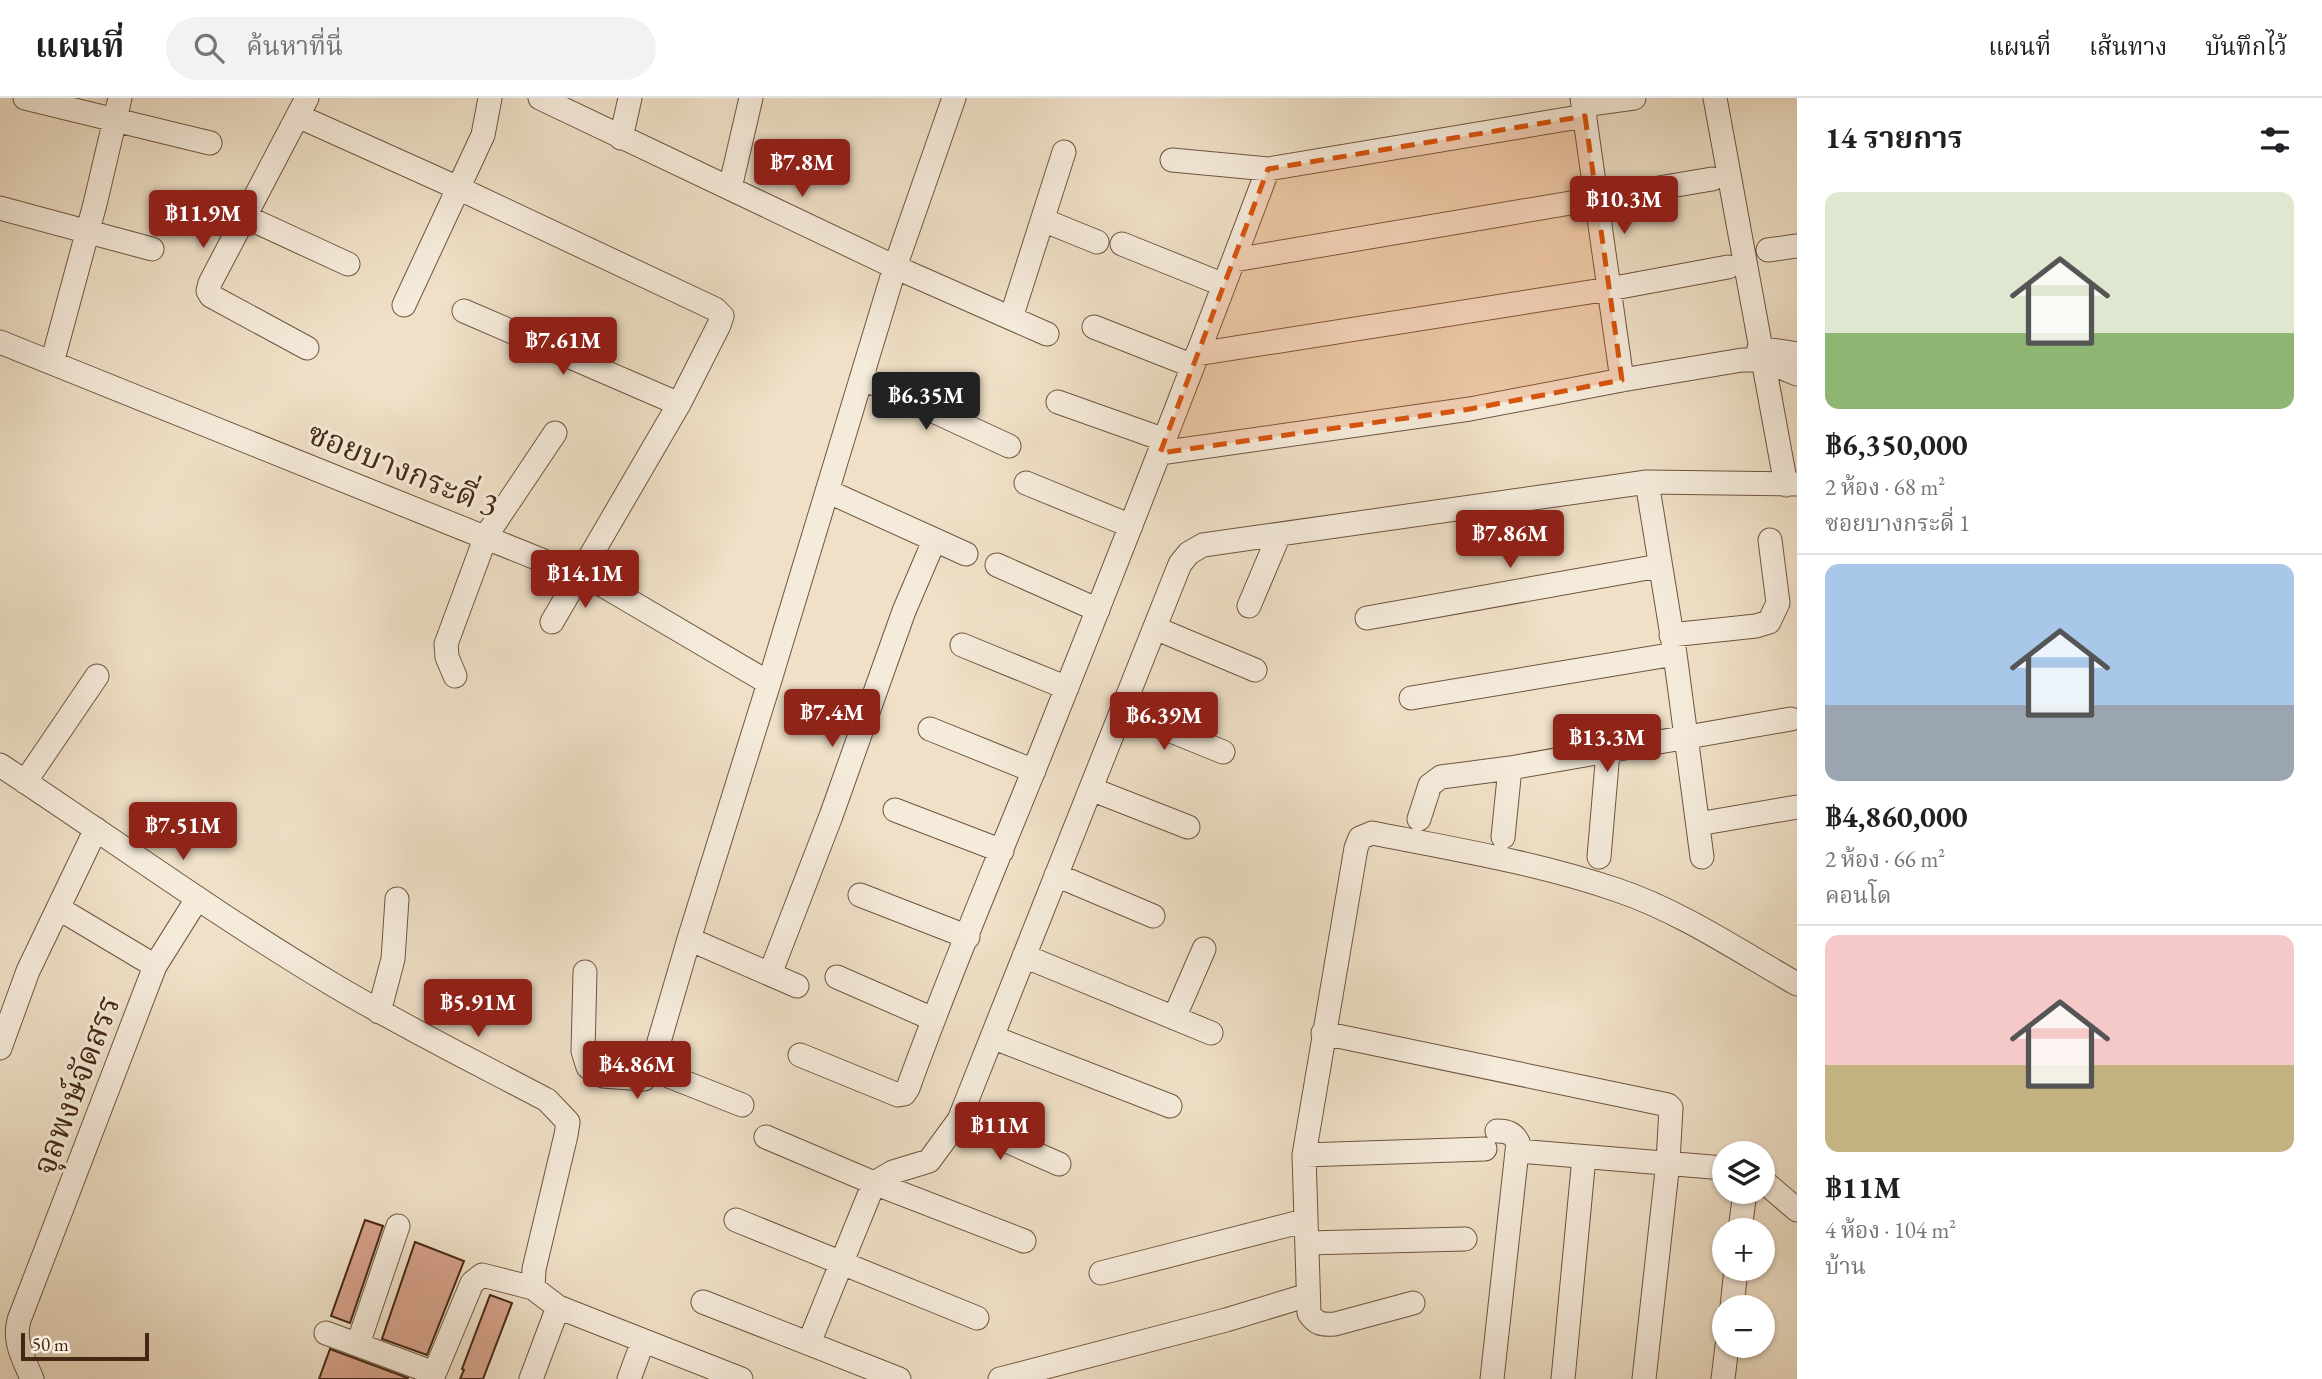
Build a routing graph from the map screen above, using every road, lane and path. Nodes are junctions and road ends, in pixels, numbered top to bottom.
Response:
1 (25, 98) edge
2 (490, 98) edge
3 (540, 98) edge
4 (631, 98) edge
5 (751, 98) edge
6 (954, 98) edge
7 (1633, 98) edge
8 (1715, 98) edge
9 (1583, 106) edge
10 (302, 107) edge
11 (118, 109) edge
12 (621, 138) junction
13 (210, 144) dead end
14 (1064, 152) dead end
15 (1172, 160) dead end
16 (1268, 169) junction
17 (1712, 179) dead end
18 (458, 188) junction
19 (730, 188) junction
20 (1597, 200) junction
21 (0, 208) edge
22 (246, 217) junction
23 (1043, 220) junction
24 (88, 232) junction
25 (1097, 243) dead end
26 (1122, 244) dead end
27 (1797, 246) edge
28 (152, 249) dead end
29 (1768, 250) dead end
30 (1234, 260) junction
31 (348, 264) dead end
32 (895, 267) junction
33 (1728, 267) dead end
34 (1224, 285) junction
35 (1609, 289) junction
36 (404, 305) dead end
37 (464, 311) dead end
38 (1011, 318) junction
39 (1094, 327) dead end
40 (1047, 334) dead end
41 (0, 342) edge
42 (307, 348) dead end
43 (1797, 355) edge
44 (1755, 356) junction
45 (1195, 360) junction
46 (52, 363) junction
47 (1797, 374) edge
48 (862, 378) junction
49 (1622, 380) junction
50 (1058, 402) dead end
51 (679, 404) junction
52 (555, 433) dead end
53 (1009, 446) dead end
54 (1163, 446) junction
55 (1647, 482) junction
56 (1026, 484) dead end
57 (1791, 485) edge
58 (827, 491) junction
59 (1131, 526) junction
60 (1279, 535) junction
61 (486, 536) junction
62 (1770, 540) dead end
63 (934, 541) junction
64 (965, 554) dead end
65 (997, 565) dead end
66 (1659, 566) junction
67 (581, 576) junction
68 (1249, 606) dead end
69 (1098, 610) junction
70 (1367, 618) dead end
71 (552, 622) dead end
72 (1155, 628) junction
73 (962, 645) dead end
74 (1673, 645) junction
75 (1255, 670) dead end
76 (97, 676) dead end
77 (455, 676) dead end
78 (769, 683) junction
79 (1067, 688) junction
80 (1411, 698) dead end
81 (1122, 711) junction
82 (1791, 719) dead end
83 (930, 729) dead end
84 (1685, 737) junction
85 (1223, 752) dead end
86 (1608, 752) junction
87 (0, 765) edge
88 (1510, 768) junction
89 (1034, 771) junction
90 (25, 782) junction
91 (1091, 789) junction
92 (1797, 807) edge
93 (895, 810) dead end
94 (1419, 819) dead end
95 (1698, 824) junction
96 (96, 828) junction
97 (1188, 828) dead end
98 (1503, 837) dead end
99 (1002, 851) junction
100 (1599, 857) dead end
101 (1702, 858) dead end
102 (1056, 875) junction
103 (860, 895) dead end
104 (197, 899) junction
105 (397, 899) dead end
106 (58, 908) junction
107 (1153, 916) dead end
108 (968, 937) junction
109 (689, 939) junction
110 (1204, 949) dead end
111 (1024, 956) junction
112 (155, 966) junction
113 (585, 972) dead end
114 (770, 974) junction
115 (837, 977) dead end
116 (1797, 984) edge
117 (797, 986) dead end
118 (379, 1012) junction
119 (1174, 1018) junction
120 (933, 1019) junction
121 (1324, 1032) junction
122 (1211, 1033) dead end
123 (992, 1037) junction
124 (0, 1048) edge
125 (800, 1055) dead end
126 (651, 1069) junction
127 (742, 1105) dead end
128 (1170, 1107) dead end
129 (959, 1119) junction
130 (766, 1137) dead end
131 (1518, 1151) junction
132 (1304, 1155) junction
133 (1584, 1157) junction
134 (1668, 1162) junction
135 (1059, 1164) dead end
136 (1712, 1167) edge
137 (874, 1183) junction
138 (1775, 1191) edge
139 (1797, 1210) edge
140 (736, 1220) dead end
141 (398, 1226) dead end
142 (1305, 1232) junction
143 (1465, 1239) dead end
144 (1024, 1241) dead end
145 (842, 1263) junction
146 (1101, 1273) dead end
147 (533, 1288) junction
148 (1308, 1295) junction
149 (703, 1302) dead end
150 (1413, 1303) dead end
151 (558, 1307) junction
152 (977, 1318) dead end
153 (326, 1333) dead end
154 (643, 1341) junction
155 (809, 1343) junction
156 (358, 1344) junction
157 (1726, 1358) edge
158 (433, 1376) edge
159 (1013, 1377) edge
160 (33, 1379) edge
161 (531, 1379) edge
162 (629, 1379) edge
163 (741, 1379) edge
164 (899, 1379) edge
165 (1492, 1379) edge
166 (1563, 1379) edge
167 (1644, 1379) edge
168 (1723, 1379) edge

1 - 11 street
2 - 18 street
3 - 12 street
4 - 12 street
5 - 19 street
6 - 32 street
7 - 9 street
8 - 44 street
9 - 16 street
9 - 20 street
10 - 18 street
10 - 22 street
11 - 13 street
11 - 24 street
12 - 19 street
14 - 23 street
15 - 16 street
16 - 30 street
17 - 20 street
18 - 36 street
18 - 51 street
19 - 32 street
20 - 30 street
20 - 35 street
21 - 24 street
22 - 31 street
22 - 42 street
23 - 25 street
23 - 38 street
24 - 28 street
24 - 46 street
26 - 34 street
27 - 29 street
30 - 34 street
32 - 38 street
32 - 48 street
33 - 35 street
34 - 45 street
35 - 45 street
35 - 49 street
37 - 51 street
38 - 40 street
39 - 45 street
41 - 46 street, ซอยบางกระดี่ 3
43 - 44 street
44 - 47 street
44 - 49 street
44 - 57 street
45 - 54 street
46 - 61 street, ซอยบางกระดี่ 3
48 - 53 street
48 - 58 street
49 - 54 street
50 - 54 street
51 - 67 street
52 - 61 street
54 - 59 street
55 - 57 street
55 - 60 street
55 - 66 street
56 - 59 street
58 - 63 street
58 - 78 street
59 - 69 street
60 - 68 street
60 - 72 street
61 - 67 street, ซอยบางกระดี่ 3
61 - 77 street
62 - 74 street
63 - 64 street
63 - 114 street
65 - 69 street
66 - 70 street
66 - 74 street
67 - 71 street
67 - 78 street, ซอยบางกระดี่ 3
69 - 79 street
72 - 75 street
72 - 81 street
73 - 79 street
74 - 80 street
74 - 84 street
76 - 90 street
78 - 109 street
79 - 89 street
81 - 85 street
81 - 91 street
82 - 84 street
83 - 89 street
84 - 86 street
84 - 95 street
86 - 88 street
86 - 100 street
87 - 90 street
88 - 94 street
88 - 98 street
89 - 99 street
90 - 96 street
91 - 97 street
91 - 102 street
92 - 95 street
93 - 99 street
95 - 101 street
96 - 104 street
96 - 106 street
99 - 108 street
102 - 107 street
102 - 111 street
103 - 108 street
104 - 112 street, จุลพงษ์จัดสรร
104 - 118 street
105 - 118 street
106 - 112 street
106 - 124 street
108 - 120 street
109 - 114 street
109 - 126 street
110 - 119 street
111 - 119 street
111 - 123 street
112 - 160 street, จุลพงษ์จัดสรร
113 - 126 street
114 - 117 street
115 - 120 street
116 - 121 street
118 - 147 street
119 - 122 street
120 - 125 street
121 - 132 street
121 - 134 street
123 - 128 street
123 - 129 street
126 - 127 street
129 - 135 street
129 - 137 street
130 - 137 street
131 - 132 street
131 - 133 street
131 - 165 street
132 - 142 street
133 - 134 street
133 - 166 street
134 - 136 street
134 - 167 street
137 - 144 street
137 - 145 street
138 - 139 street
140 - 145 street
141 - 156 street
142 - 143 street
142 - 146 street
142 - 148 street
145 - 152 street
145 - 155 street
147 - 151 street
147 - 158 street
148 - 150 street
148 - 159 street
149 - 155 street
151 - 154 street
151 - 161 street
153 - 156 street
154 - 162 street
154 - 163 street
155 - 164 street
156 - 158 street
157 - 168 street

